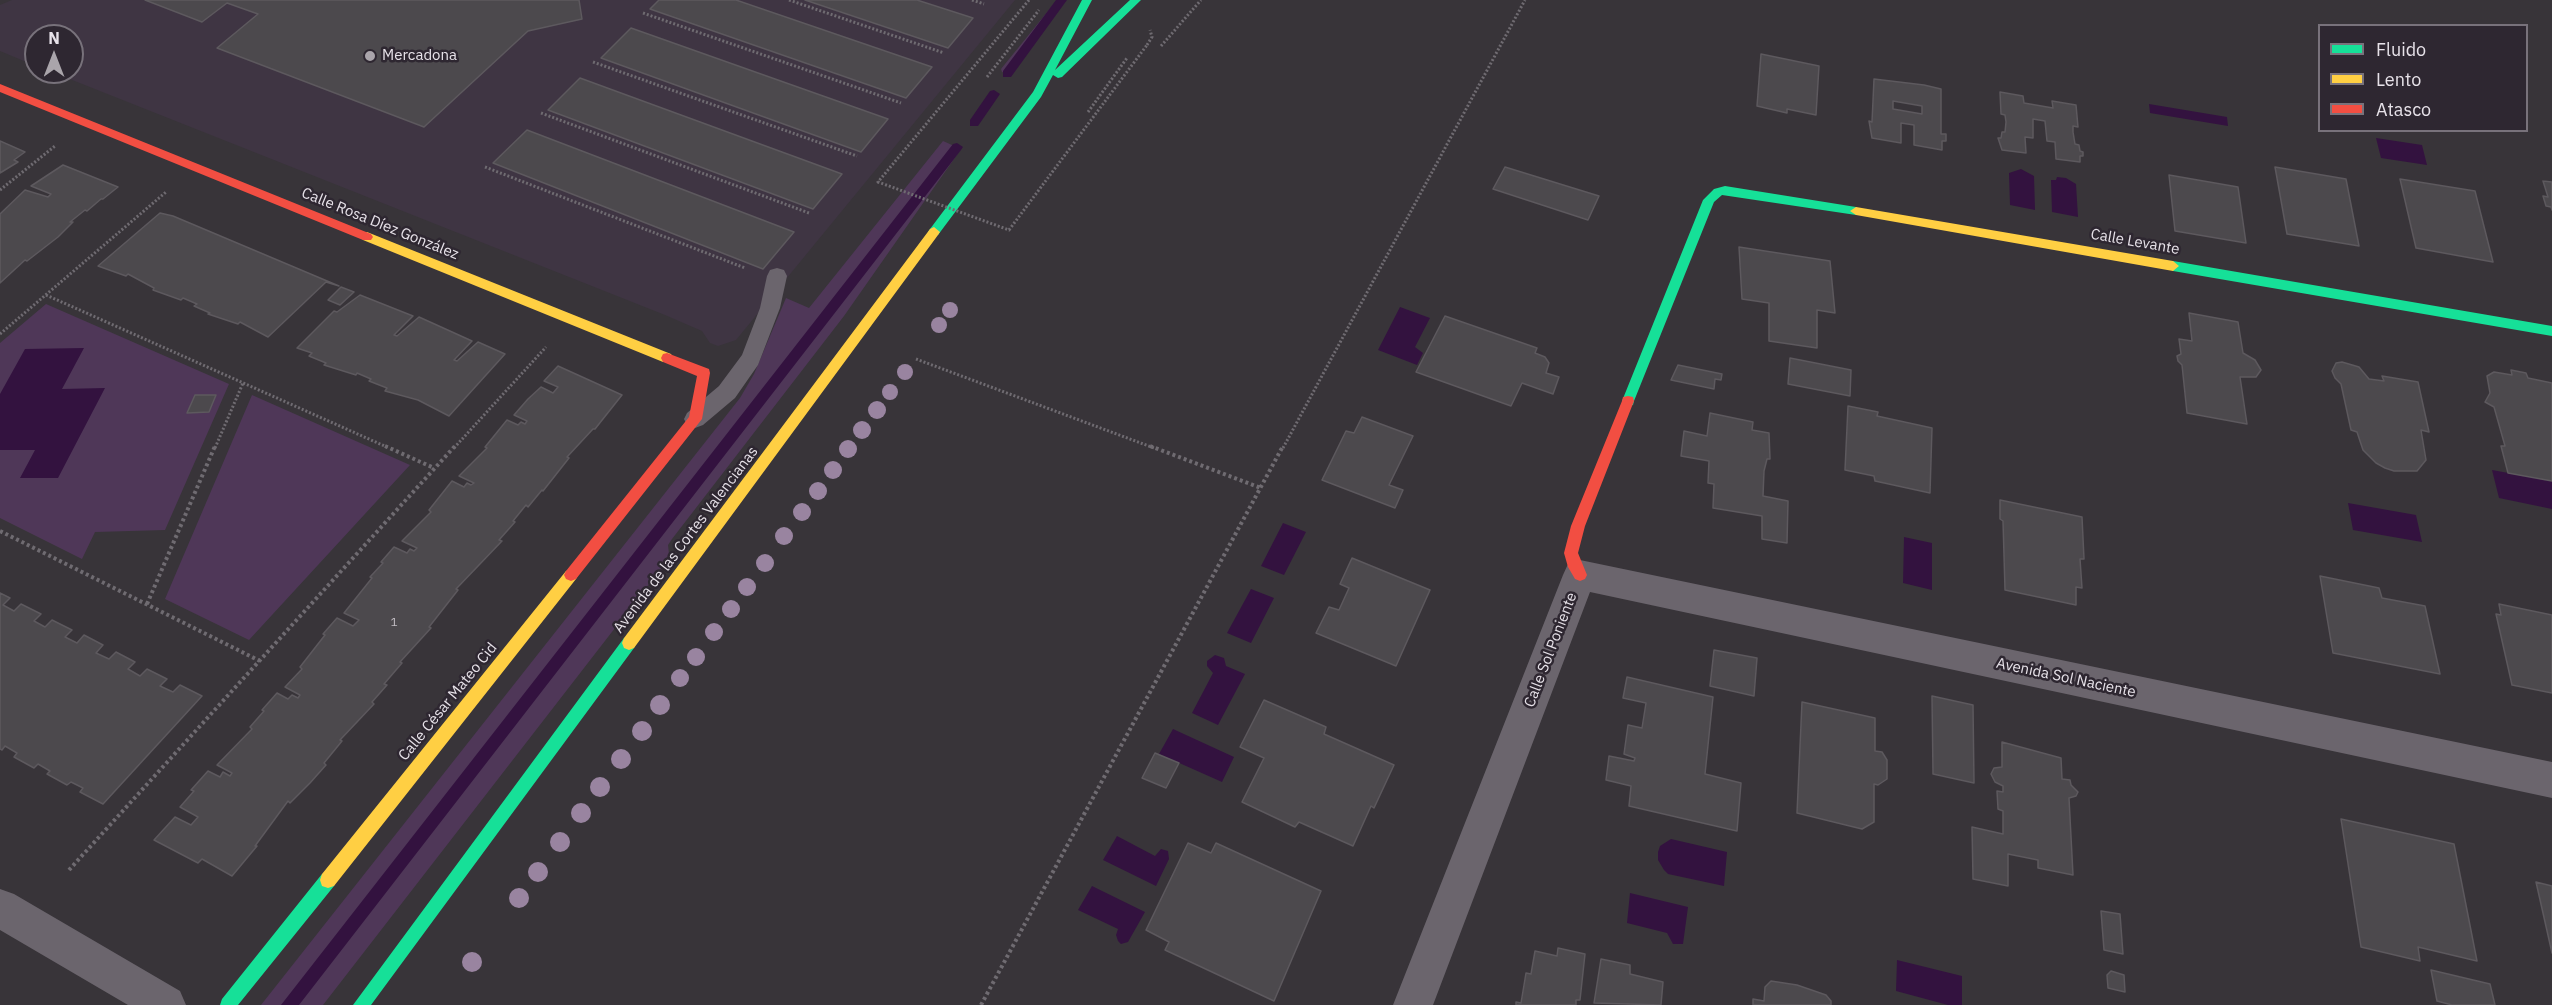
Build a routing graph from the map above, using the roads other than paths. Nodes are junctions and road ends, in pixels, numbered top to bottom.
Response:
1 (1087, 0) edge
2 (1136, 0) edge
3 (0, 88) edge
4 (1037, 94) junction
5 (1713, 196) joint
6 (777, 276) dead end
7 (2552, 331) edge
8 (695, 419) junction
9 (1580, 575) junction
10 (2552, 780) edge
11 (0, 908) edge
12 (166, 1005) edge
13 (228, 1005) edge
14 (361, 1005) edge
15 (1413, 1005) edge

1 - 4 street, Avenida de las Cortes Valencianas
2 - 4 street, Avenida de las Cortes Valencianas
3 - 8 street, Calle Rosa Díez González
4 - 14 street, Avenida de las Cortes Valencianas
5 - 7 street, Calle Levante
5 - 9 street, Calle Sol Poniente
6 - 8 lane
8 - 13 street, Calle César Mateo Cid
9 - 10 street, Avenida Sol Naciente
9 - 15 street, Calle Sol Poniente
11 - 12 street

